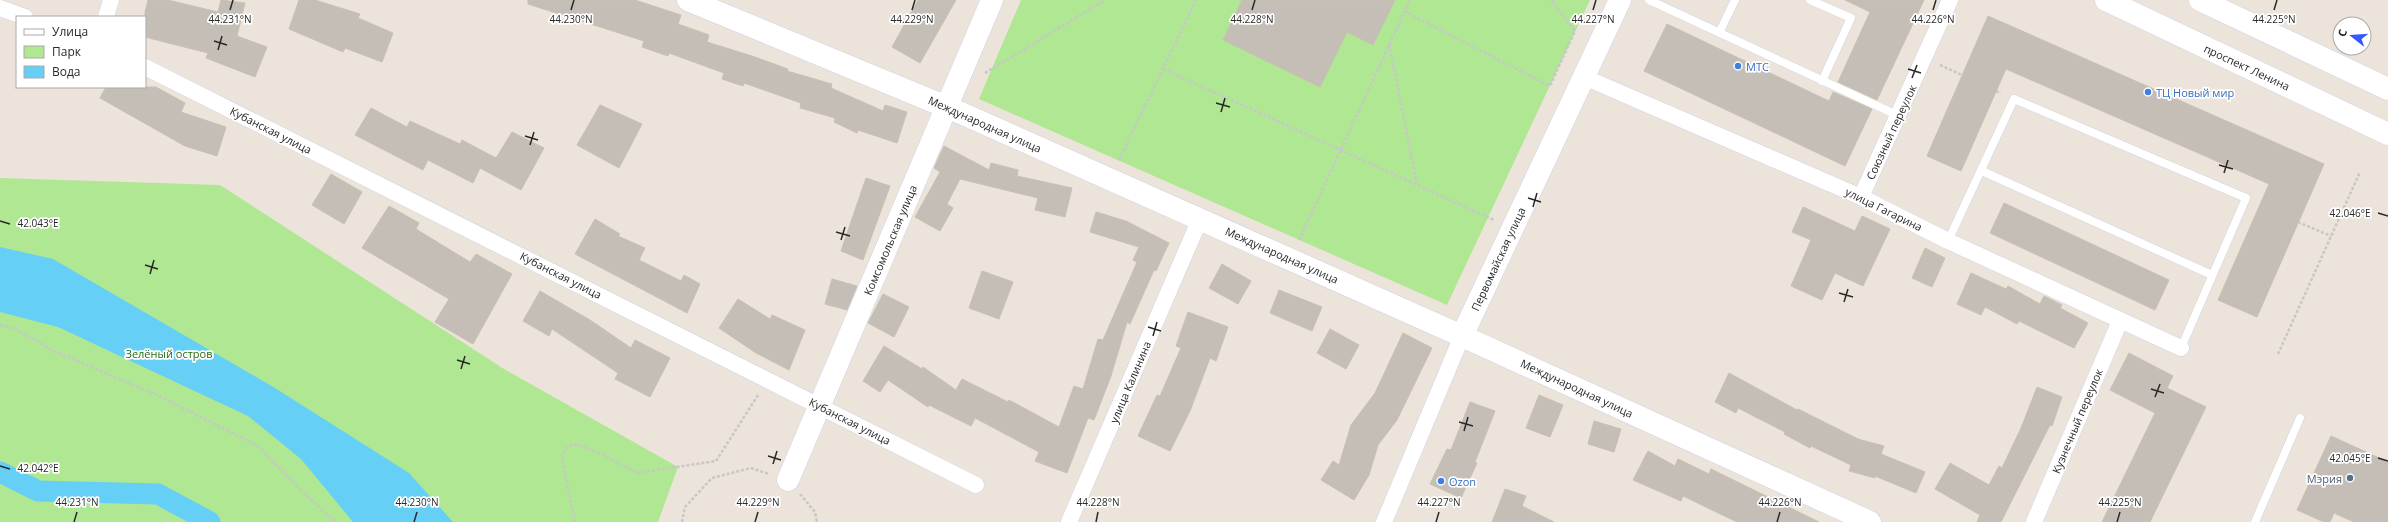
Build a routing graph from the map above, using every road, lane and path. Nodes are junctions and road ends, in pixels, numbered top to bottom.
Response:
1 (111, 0) edge
2 (688, 0) edge
3 (992, 0) edge
4 (1106, 0) edge
5 (1196, 0) edge
6 (1410, 0) edge
7 (1551, 0) edge
8 (1620, 0) edge
9 (1649, 0) edge
10 (1735, 0) edge
11 (1810, 0) edge
12 (1950, 0) edge
13 (2106, 0) edge
14 (2200, 0) edge
15 (0, 8) edge
16 (1404, 11) junction
17 (22, 16) edge
18 (106, 16) edge
19 (1719, 33) junction
20 (1388, 43) junction
21 (1925, 58) junction
22 (146, 68) edge
23 (1163, 69) junction
24 (1962, 75) dead end
25 (981, 76) dead end
26 (1584, 77) junction
27 (1822, 81) junction
28 (2388, 89) edge
29 (946, 107) junction
30 (1899, 116) junction
31 (2388, 134) edge
32 (1340, 149) junction
33 (1119, 161) dead end
34 (1982, 172) junction
35 (2360, 172) dead end
36 (1417, 185) junction
37 (1861, 197) junction
38 (1200, 219) junction
39 (2298, 222) dead end
40 (1513, 228) junction
41 (2331, 236) junction
42 (1948, 240) junction
43 (1290, 259) junction
44 (2212, 275) junction
45 (2120, 321) junction
46 (0, 325) edge
47 (1462, 336) junction
48 (2181, 348) joint
49 (2278, 354) dead end
50 (768, 379) junction
51 (820, 406) junction
52 (2300, 418) dead end
53 (788, 480) junction
54 (976, 485) dead end
55 (336, 522) edge
56 (575, 522) edge
57 (682, 522) edge
58 (817, 522) edge
59 (1069, 522) edge
60 (1384, 522) edge
61 (1870, 522) edge
62 (2034, 522) edge
63 (2255, 522) edge

1 - 18 street
2 - 29 main road, Международная улица
3 - 29 main road, Комсомольская улица
4 - 25 path
5 - 23 path
6 - 16 path
7 - 16 path
8 - 26 main road, Первомайская улица
9 - 19 lane
10 - 19 lane
11 - 27 lane
12 - 21 street, Союзный переулок
13 - 31 main road, проспект Ленина
14 - 28 main road
15 - 17 street
16 - 20 path
19 - 27 lane
20 - 32 path
20 - 36 path
21 - 24 path
21 - 30 street, Союзный переулок
22 - 50 street, Кубанская улица
23 - 32 path
23 - 33 path
26 - 37 street, улица Гагарина
26 - 40 main road, Первомайская улица
27 - 30 lane
29 - 38 main road, Международная улица
29 - 51 main road, Комсомольская улица
30 - 37 street, Союзный переулок
32 - 36 path
32 - 43 path
34 - 42 lane
34 - 44 lane
34 - 44 lane
35 - 41 path
36 - 40 path
37 - 42 street, улица Гагарина
38 - 43 main road, Международная улица
38 - 59 street, улица Калинина
39 - 41 path
40 - 47 main road, Первомайская улица
41 - 49 path
42 - 45 street, улица Гагарина
43 - 47 main road, Международная улица
44 - 48 lane
45 - 48 street, улица Гагарина
45 - 62 street, Кузнечный переулок
46 - 55 path
47 - 60 street, Первомайская улица
47 - 61 main road, Международная улица
50 - 51 street, Кубанская улица
50 - 56 path
51 - 53 main road, Комсомольская улица
51 - 54 street, Кубанская улица
52 - 63 lane
53 - 57 path
53 - 58 path

